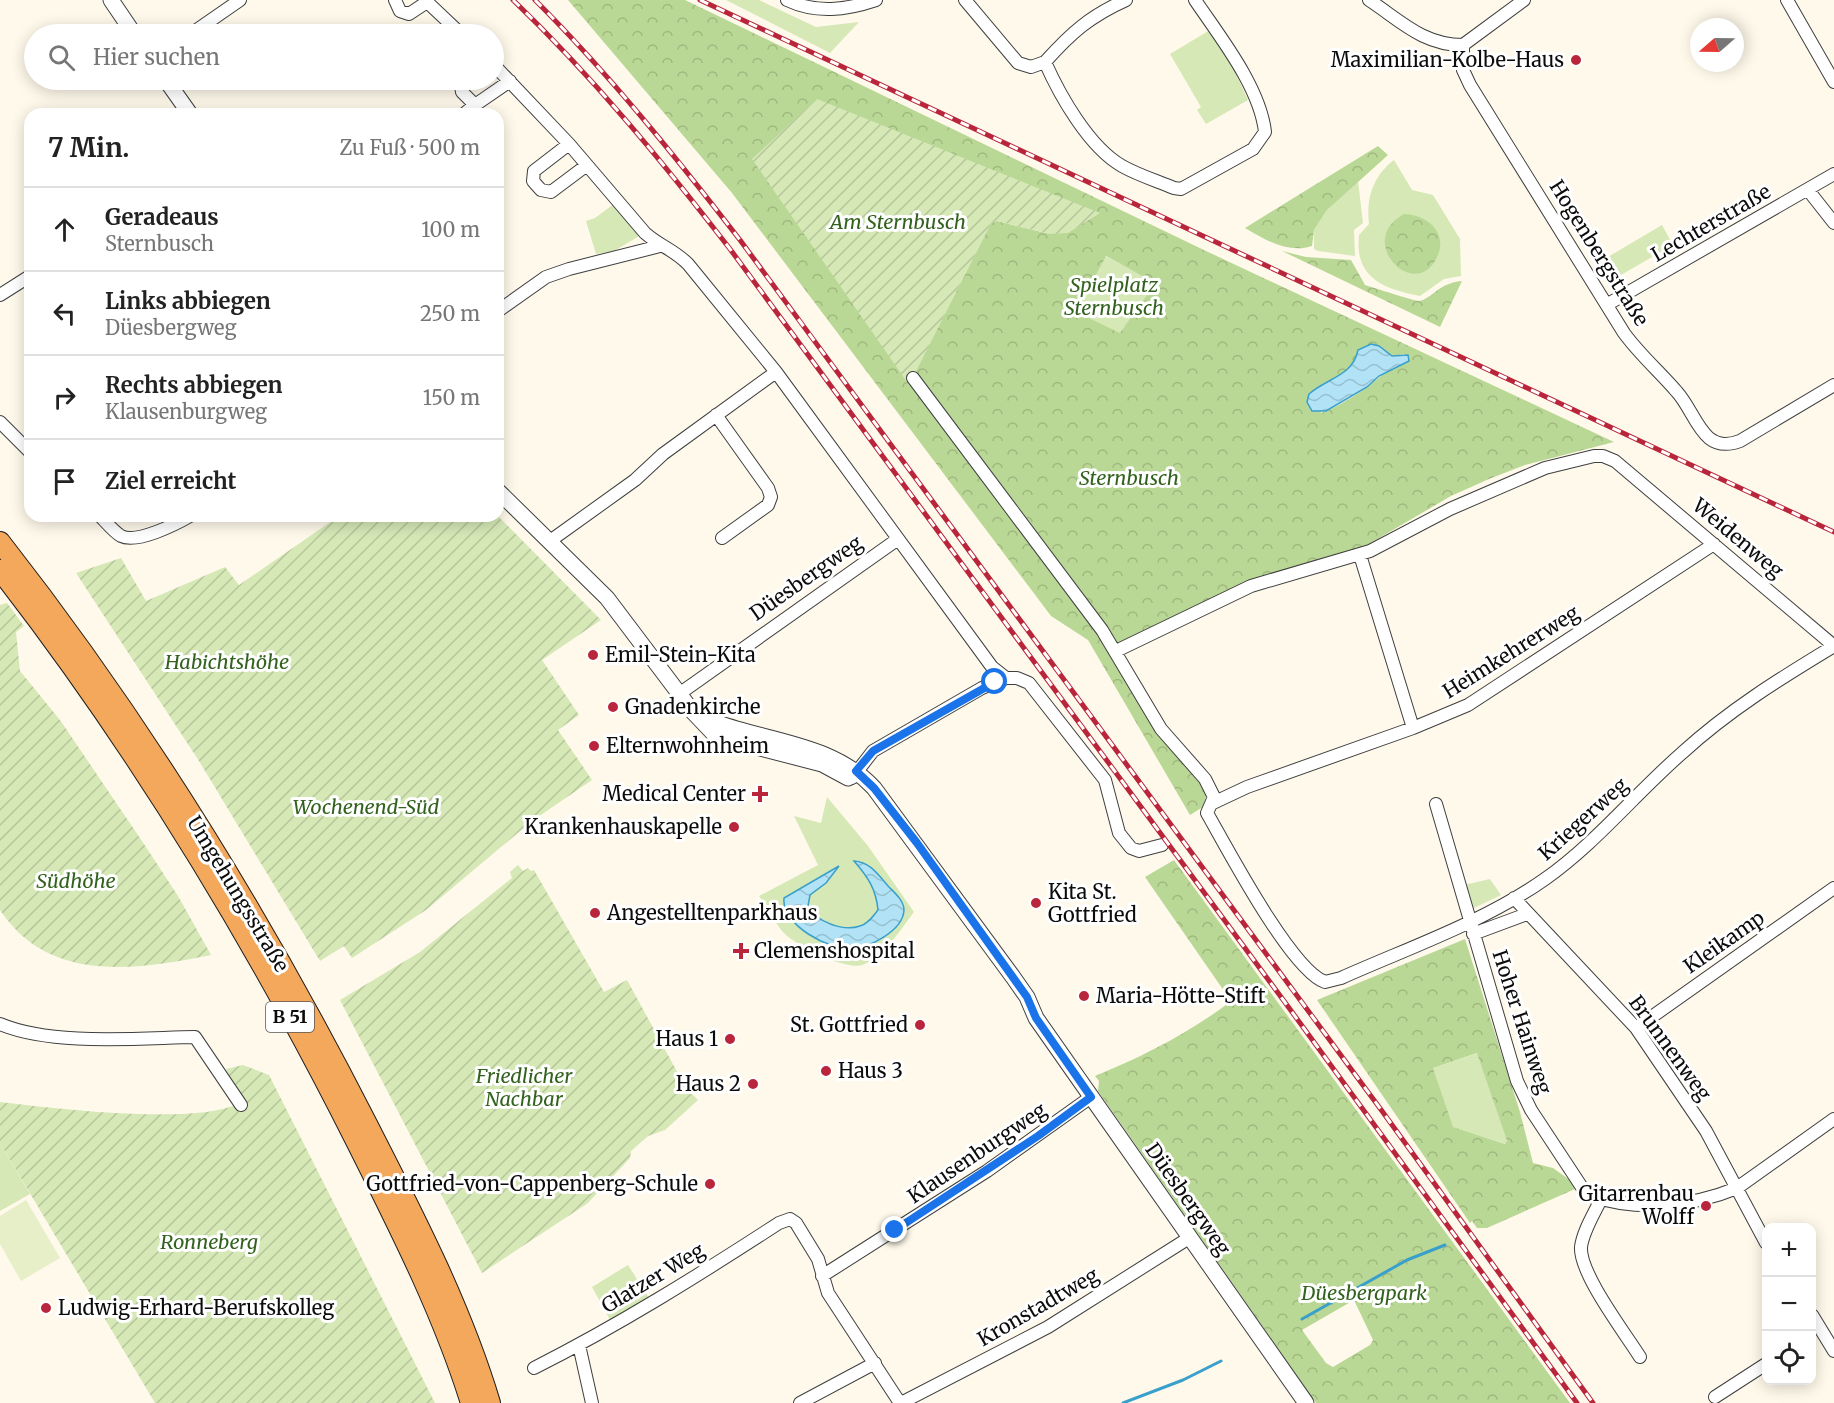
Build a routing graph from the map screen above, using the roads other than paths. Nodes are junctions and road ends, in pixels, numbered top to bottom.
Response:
1 (111, 0) edge
2 (240, 0) edge
3 (395, 0) edge
4 (787, 0) edge
5 (876, 0) edge
6 (965, 0) edge
7 (1126, 0) edge
8 (1195, 0) edge
9 (1369, 0) edge
10 (1524, 0) edge
11 (1787, 0) edge
12 (426, 1) edge
13 (128, 24) edge
14 (205, 24) edge
15 (450, 24) edge
16 (1463, 45) junction
17 (1045, 62) junction
18 (504, 75) edge
19 (510, 81) junction
20 (1834, 82) edge
21 (504, 85) edge
22 (173, 90) edge
23 (462, 90) edge
24 (497, 90) edge
25 (476, 105) junction
26 (186, 108) edge
27 (472, 108) edge
28 (569, 144) junction
29 (587, 165) junction
30 (1834, 174) edge
31 (1808, 190) junction
32 (1834, 223) edge
33 (660, 246) junction
34 (24, 280) edge
35 (0, 294) edge
36 (1608, 304) junction
37 (504, 307) edge
38 (776, 372) junction
39 (913, 378) dead end
40 (1834, 385) edge
41 (716, 415) junction
42 (0, 422) edge
43 (24, 446) edge
44 (504, 498) edge
45 (107, 522) edge
46 (179, 522) edge
47 (723, 538) dead end
48 (898, 539) junction
49 (550, 541) junction
50 (0, 542) edge
51 (1714, 544) junction
52 (1360, 555) junction
53 (0, 570) edge
54 (1834, 646) edge
55 (1116, 651) junction
56 (1006, 678) junction
57 (679, 693) junction
58 (1413, 728) junction
59 (854, 776) junction
60 (1213, 803) junction
61 (1436, 804) dead end
62 (1162, 845) dead end
63 (1834, 888) edge
64 (1514, 898) junction
65 (1527, 914) junction
66 (1469, 920) junction
67 (1473, 934) junction
68 (0, 1024) edge
69 (1636, 1028) junction
70 (1091, 1097) junction
71 (241, 1105) dead end
72 (1834, 1119) edge
73 (1737, 1188) junction
74 (1601, 1199) junction
75 (1762, 1234) edge
76 (1190, 1239) junction
77 (822, 1276) junction
78 (1816, 1332) edge
79 (579, 1345) junction
80 (1833, 1347) edge
81 (1640, 1357) dead end
82 (875, 1363) junction
83 (1762, 1367) edge
84 (534, 1368) dead end
85 (1715, 1397) dead end
86 (471, 1403) edge
87 (490, 1403) edge
88 (592, 1403) edge
89 (800, 1403) edge
90 (901, 1403) edge
91 (1306, 1403) edge

1 - 13 street
2 - 14 street
3 - 12 street
4 - 5 street
6 - 17 street
7 - 17 street
8 - 17 street
9 - 16 street
10 - 16 street
11 - 20 street
12 - 15 street
16 - 36 street, Hogenbergstraße
18 - 19 street
19 - 21 street
19 - 28 street
22 - 26 street
23 - 25 street
24 - 25 street
25 - 27 street
28 - 29 street
28 - 29 street
29 - 33 street
30 - 31 street, Lechterstraße
31 - 32 street
31 - 36 street, Lechterstraße
33 - 37 street
33 - 38 street
34 - 35 street
36 - 40 street, Hogenbergstraße
38 - 41 street
38 - 48 street
39 - 55 street
41 - 47 street
41 - 49 street
42 - 43 street
44 - 49 street, Düesbergweg
45 - 46 street
48 - 56 street
48 - 57 street, Düesbergweg
49 - 57 street, Düesbergweg
50 - 87 highway, Umgehungsstraße / B 51
51 - 52 street, Weidenweg
51 - 54 street, Weidenweg
51 - 58 street, Heimkehrerweg
52 - 55 street
52 - 58 street
53 - 86 highway, Umgehungsstraße / B 51
54 - 64 street, Kriegerweg
55 - 60 street
56 - 59 street
56 - 62 street
57 - 59 street, Düesbergweg
58 - 60 street, Heimkehrerweg
59 - 70 street, Düesbergweg
60 - 66 street, Kriegerweg
61 - 66 street, Hoher Hainweg
63 - 69 street, Kleikamp
64 - 65 street, Brunnenweg
64 - 66 street, Kriegerweg
65 - 67 street
65 - 69 street, Brunnenweg
66 - 67 street, Hoher Hainweg
67 - 74 street, Hoher Hainweg
68 - 71 street
69 - 73 street, Brunnenweg
70 - 76 street, Düesbergweg
70 - 77 street, Klausenburgweg
72 - 73 street, Hoher Hainweg
73 - 74 street, Hoher Hainweg
73 - 75 street, Brunnenweg
74 - 81 street
76 - 90 street, Kronstadtweg
76 - 91 street, Düesbergweg
77 - 79 street, Glatzer Weg
77 - 82 street
78 - 80 street
79 - 84 street, Glatzer Weg
79 - 88 street
82 - 89 street
82 - 90 street
83 - 85 street

